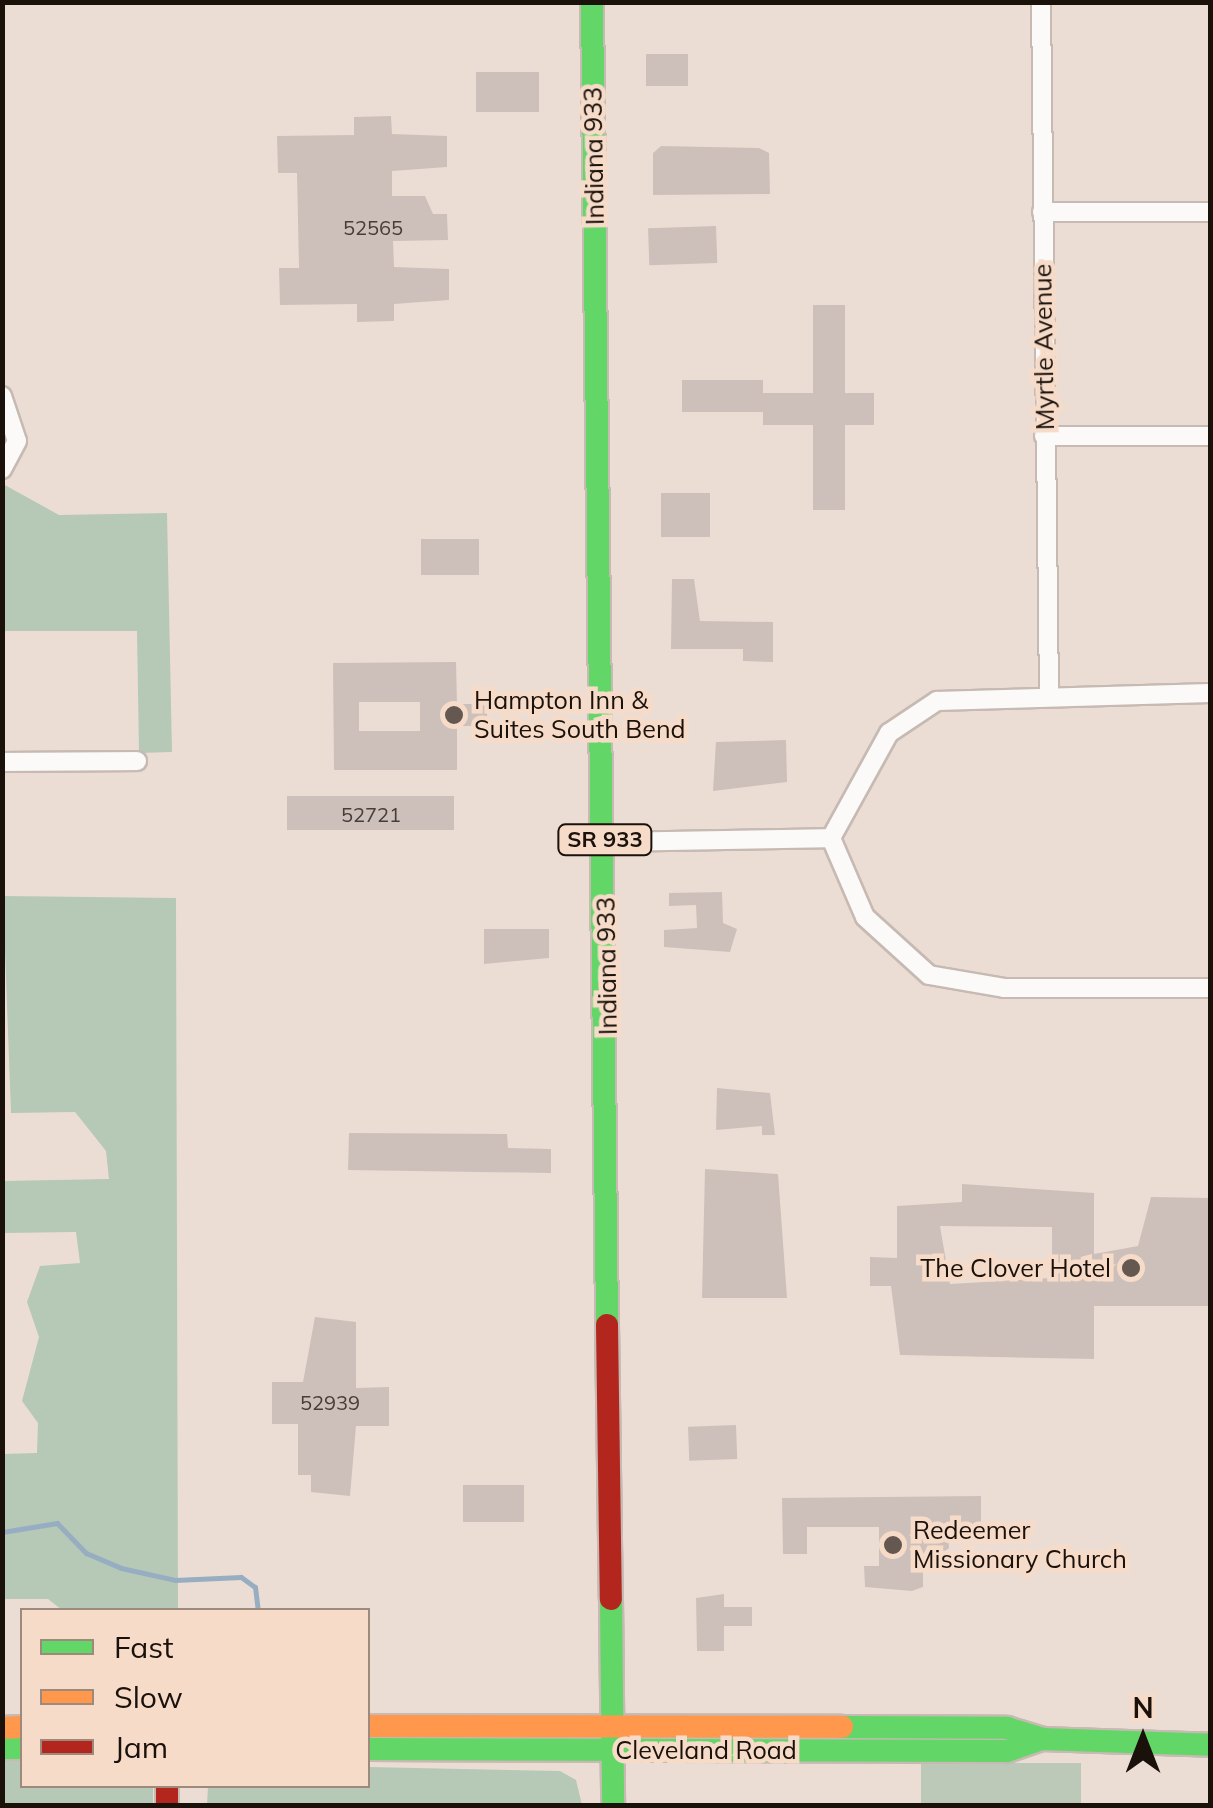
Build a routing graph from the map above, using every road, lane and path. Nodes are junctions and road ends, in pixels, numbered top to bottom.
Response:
1 (592, 2) edge
2 (1041, 2) edge
3 (1042, 212) junction
4 (1210, 212) edge
5 (2, 396) edge
6 (1044, 436) junction
7 (1210, 436) edge
8 (2, 468) edge
9 (1049, 692) junction
10 (1210, 693) edge
11 (138, 761) dead end
12 (2, 762) edge
13 (831, 838) junction
14 (605, 842) junction
15 (1210, 988) edge
16 (612, 1722) junction
17 (370, 1726) edge
18 (1042, 1739) junction
19 (1210, 1745) edge
20 (370, 1749) edge
21 (612, 1750) junction
22 (613, 1806) edge

1 - 14 main road, Indiana 933 / SR 933
2 - 3 street, Myrtle Avenue
3 - 4 street
3 - 6 street, Myrtle Avenue
5 - 8 street
6 - 7 street
6 - 9 street, Myrtle Avenue
9 - 10 street
9 - 13 street
11 - 12 street
13 - 14 street
13 - 15 street
14 - 16 main road, Indiana 933 / SR 933
16 - 17 main road, Cleveland Road
16 - 18 main road, Cleveland Road
16 - 21 main road, Indiana 933 / SR 933
18 - 19 main road, Cleveland Road
18 - 21 main road, Cleveland Road
20 - 21 main road, Cleveland Road
21 - 22 main road, SR 933

